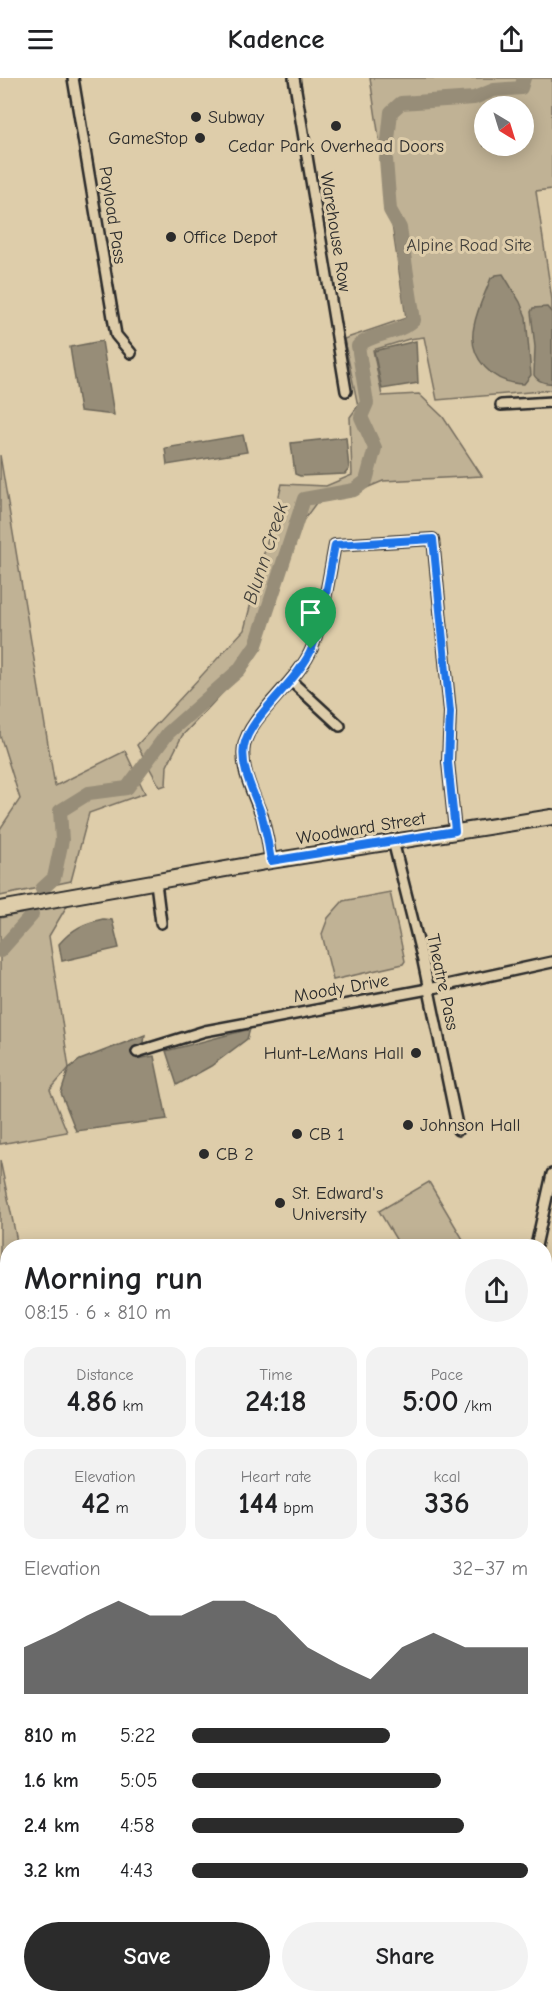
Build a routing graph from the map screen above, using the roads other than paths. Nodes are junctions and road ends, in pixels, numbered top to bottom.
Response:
1 (73, 78) edge
2 (294, 78) edge
3 (131, 353) dead end
4 (346, 392) dead end
5 (552, 402) edge
6 (501, 405) dead end
7 (291, 681) junction
8 (340, 726) dead end
9 (552, 817) edge
10 (455, 831) junction
11 (393, 841) junction
12 (271, 861) junction
13 (156, 883) junction
14 (0, 909) edge
15 (161, 923) dead end
16 (552, 962) edge
17 (428, 989) junction
18 (138, 1052) dead end
19 (458, 1130) dead end
20 (552, 1174) edge
21 (538, 1239) edge

1 - 3 street, Payload Pass
2 - 4 street, Warehouse Row
5 - 6 street
7 - 8 street
7 - 10 street
7 - 12 street
9 - 10 street, Woodward Street
10 - 11 street, Woodward Street
11 - 12 street, Woodward Street
11 - 17 street, Theatre Pass
12 - 13 street, Woodward Street
13 - 14 street, Woodward Street
13 - 15 street
16 - 17 street, Moody Drive
17 - 18 street, Moody Drive
17 - 19 street, Theatre Pass
20 - 21 street

